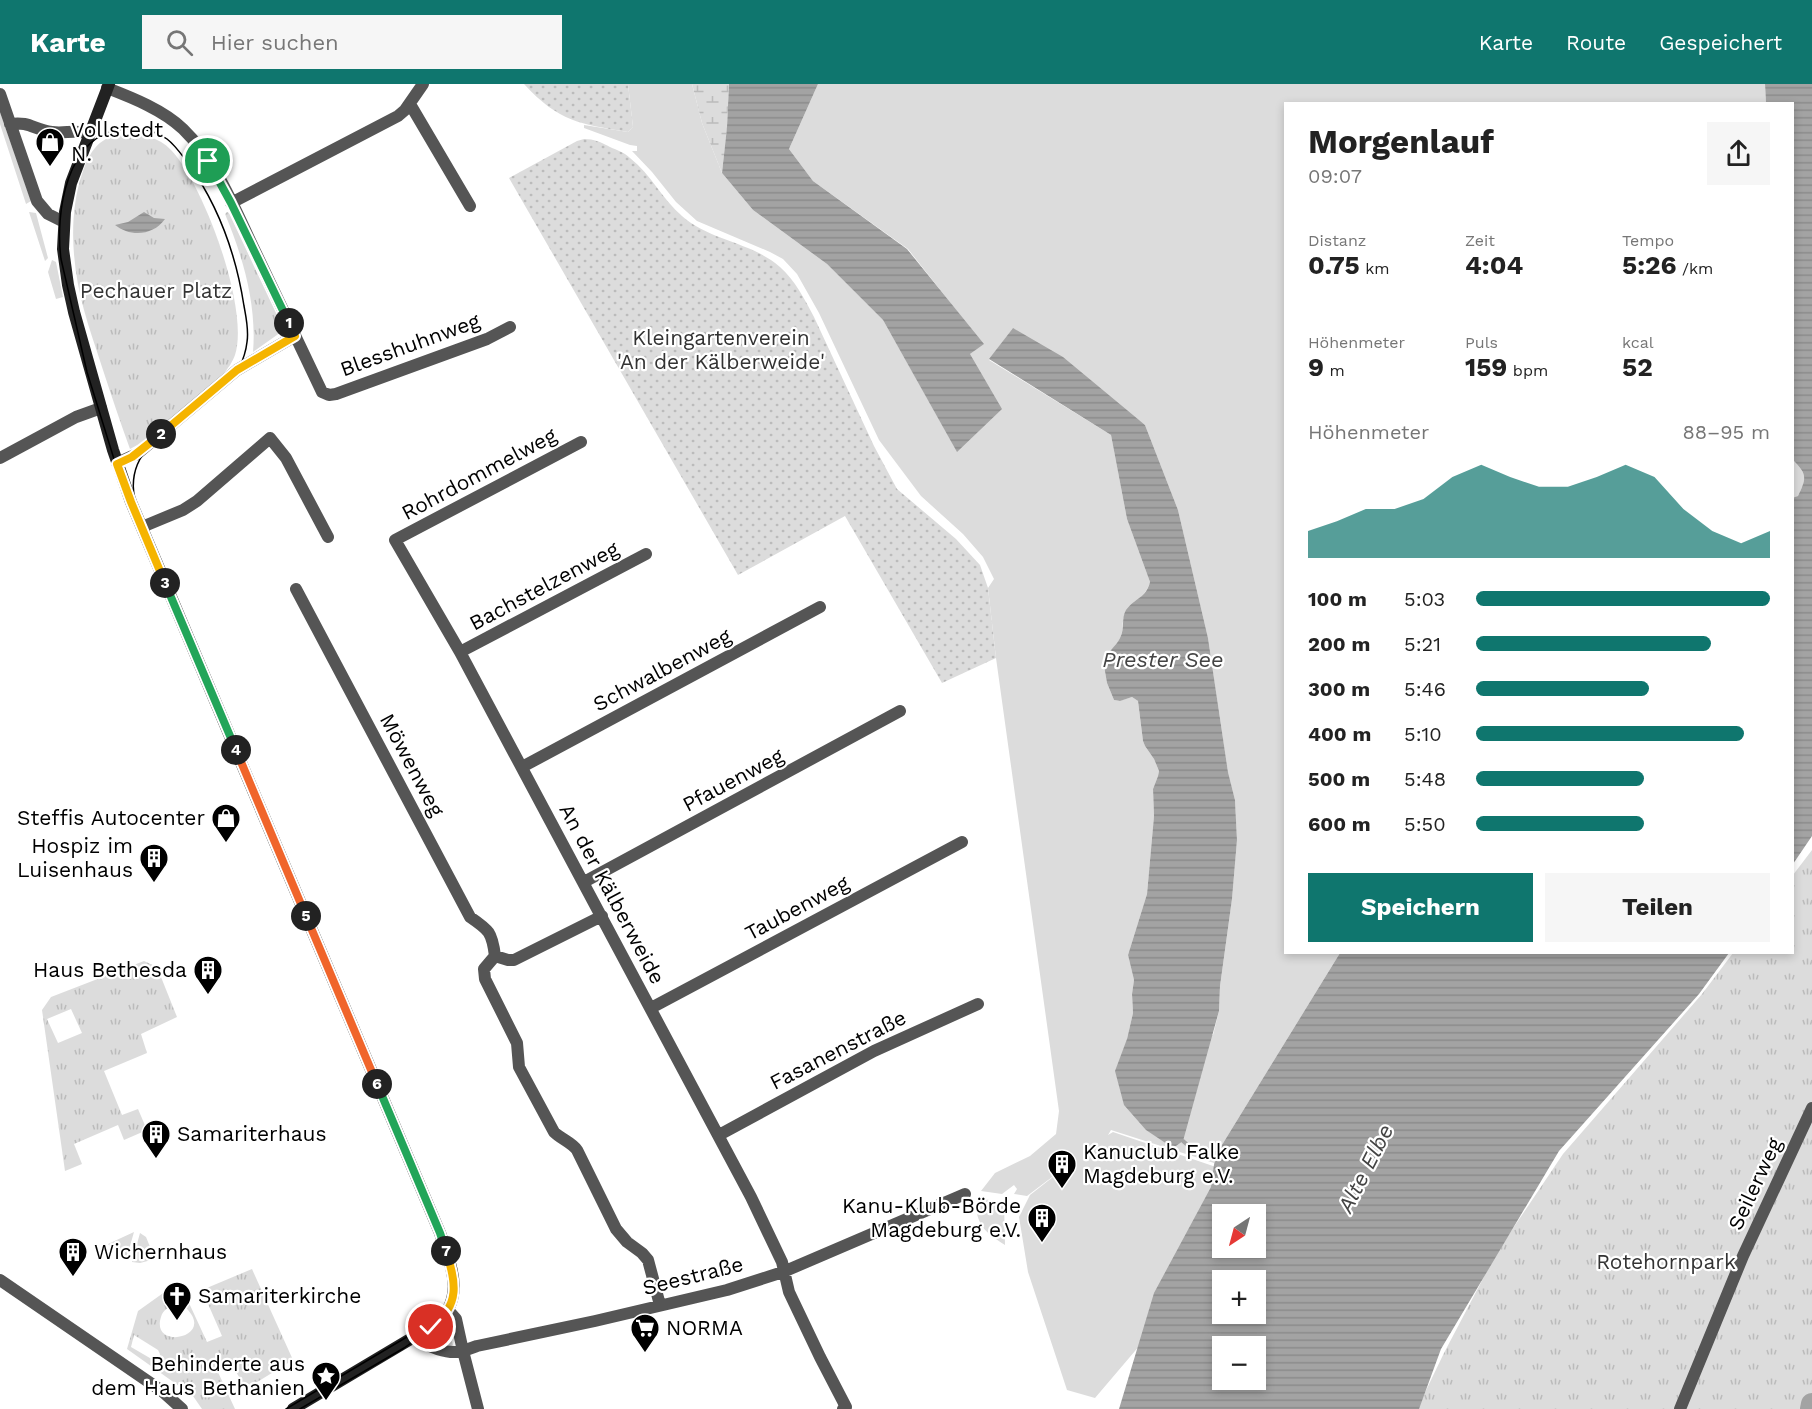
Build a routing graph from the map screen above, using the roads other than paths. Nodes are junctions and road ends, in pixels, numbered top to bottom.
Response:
1 (423, 84) edge
2 (108, 86) edge
3 (0, 94) edge
4 (410, 104) junction
5 (10, 124) junction
6 (90, 134) junction
7 (231, 203) junction
8 (470, 206) dead end
9 (64, 222) junction
10 (510, 327) dead end
11 (295, 336) junction
12 (101, 408) junction
13 (581, 442) dead end
14 (0, 458) edge
15 (117, 464) junction
16 (142, 527) junction
17 (328, 537) dead end
18 (395, 540) joint
19 (646, 554) dead end
20 (296, 589) dead end
21 (820, 607) dead end
22 (460, 652) junction
23 (900, 711) dead end
24 (522, 767) junction
25 (962, 842) dead end
26 (584, 882) junction
27 (602, 916) junction
28 (495, 956) junction
29 (978, 1004) dead end
30 (651, 1008) junction
31 (1812, 1108) edge
32 (718, 1135) junction
33 (965, 1194) dead end
34 (783, 1272) junction
35 (0, 1280) edge
36 (660, 1305) junction
37 (448, 1310) junction
38 (416, 1337) junction
39 (464, 1351) junction
40 (182, 1409) edge
41 (293, 1409) edge
42 (478, 1409) edge
43 (843, 1409) edge
44 (1680, 1409) edge

1 - 4 street
2 - 6 main road
2 - 7 street
3 - 5 street
4 - 7 street
4 - 8 street
5 - 6 street
5 - 9 street
6 - 9 main road
7 - 11 street
9 - 12 main road
10 - 11 street, Blesshuhnweg
11 - 15 street
12 - 14 street
12 - 15 main road
13 - 18 street, Rohrdommelweg
15 - 16 main road
16 - 17 street
16 - 37 main road
18 - 22 street, An der Kälberweide
19 - 22 street, Bachstelzenweg
20 - 28 street, Möwenweg
21 - 24 street, Schwalbenweg
22 - 24 street, An der Kälberweide
23 - 26 street, Pfauenweg
24 - 26 street, An der Kälberweide
25 - 30 street, Taubenweg
26 - 27 street, An der Kälberweide
27 - 28 street
27 - 30 street, An der Kälberweide
28 - 36 street
29 - 32 street, Fasanenstraße
30 - 32 street, An der Kälberweide
31 - 44 street, Seilerweg
32 - 34 street, An der Kälberweide
33 - 34 street, Seestraße
34 - 36 street, Seestraße
34 - 43 street, An der Kälberweide
35 - 40 street
36 - 39 street, Seestraße
37 - 38 main road
37 - 39 street
38 - 39 street
38 - 41 main road
39 - 42 street

